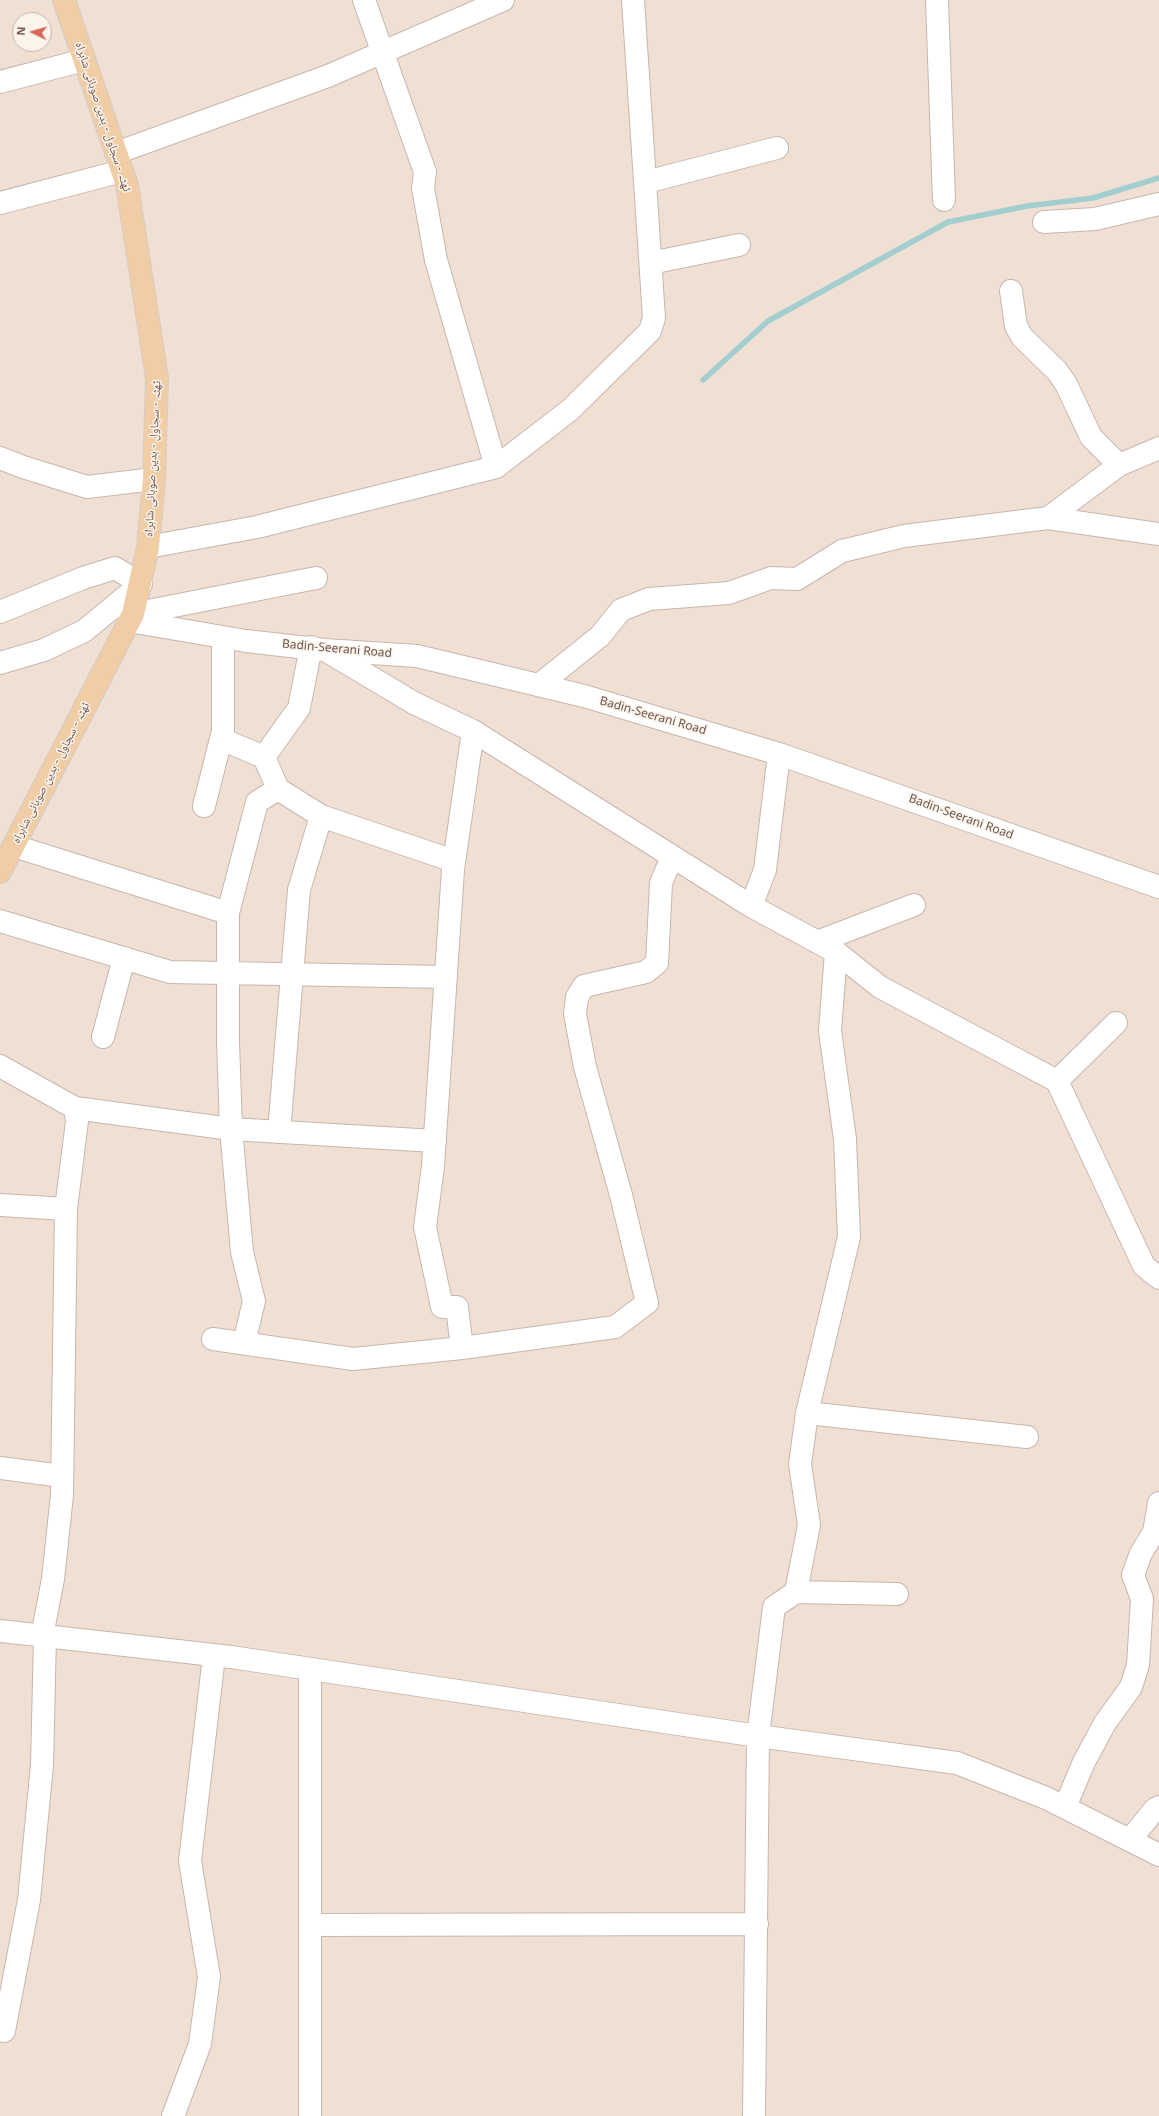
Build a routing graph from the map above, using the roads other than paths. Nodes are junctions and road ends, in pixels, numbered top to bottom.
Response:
1 (64, 0) edge
2 (364, 0) edge
3 (503, 0) edge
4 (633, 0) edge
5 (937, 0) edge
6 (381, 53) junction
7 (84, 60) junction
8 (0, 82) edge
9 (778, 148) dead end
10 (119, 162) junction
11 (646, 182) junction
12 (944, 200) dead end
13 (0, 203) edge
14 (1159, 204) edge
15 (1044, 222) dead end
16 (739, 245) dead end
17 (651, 263) junction
18 (1011, 291) dead end
19 (1159, 448) edge
20 (0, 458) edge
21 (1119, 465) junction
22 (496, 467) junction
23 (154, 479) junction
24 (1048, 518) junction
25 (1159, 534) edge
26 (148, 547) junction
27 (316, 578) dead end
28 (141, 584) junction
29 (0, 612) edge
30 (131, 617) junction
31 (224, 638) junction
32 (318, 649) junction
33 (0, 663) edge
34 (539, 685) junction
35 (472, 731) junction
36 (221, 739) junction
37 (779, 754) junction
38 (264, 757) junction
39 (278, 789) junction
40 (204, 806) dead end
41 (321, 816) junction
42 (14, 846) junction
43 (672, 857) junction
44 (454, 861) junction
45 (0, 872) edge
46 (1159, 887) edge
47 (914, 905) dead end
48 (751, 906) junction
49 (228, 913) junction
50 (0, 921) edge
51 (817, 942) junction
52 (836, 952) junction
53 (124, 958) junction
54 (228, 973) junction
55 (293, 974) junction
56 (446, 977) junction
57 (1116, 1023) dead end
58 (103, 1037) dead end
59 (0, 1066) edge
60 (1057, 1081) junction
61 (75, 1108) junction
62 (231, 1129) junction
63 (279, 1132) junction
64 (435, 1141) junction
65 (0, 1205) edge
66 (66, 1210) junction
67 (1158, 1276) edge
68 (213, 1339) dead end
69 (244, 1343) junction
70 (462, 1348) junction
71 (807, 1413) junction
72 (1027, 1437) dead end
73 (0, 1468) edge
74 (62, 1476) junction
75 (1159, 1503) edge
76 (796, 1592) junction
77 (897, 1594) dead end
78 (0, 1631) edge
79 (42, 1636) junction
80 (214, 1656) junction
81 (310, 1669) junction
82 (758, 1736) junction
83 (1065, 1807) junction
84 (1159, 1807) edge
85 (1130, 1840) junction
86 (1159, 1855) edge
87 (756, 1924) junction
88 (310, 1925) junction
89 (4, 2031) dead end
90 (173, 2116) edge
91 (310, 2116) edge
92 (754, 2116) edge

1 - 7 main road, ٹھٹہ - سجاول - بدین صوبائی شاہراہ
2 - 6 street
3 - 6 street
4 - 11 street
5 - 12 street
6 - 10 street
6 - 22 street
7 - 8 street
7 - 10 main road, ٹھٹہ - سجاول - بدین صوبائی شاہراہ
9 - 11 street
10 - 13 street
10 - 23 main road, ٹھٹہ - سجاول - بدین صوبائی شاہراہ
11 - 17 street
14 - 15 street
16 - 17 street
17 - 22 street
18 - 21 street
19 - 21 street
20 - 23 street
21 - 24 street
22 - 26 street
23 - 26 main road, ٹھٹہ - سجاول - بدین صوبائی شاہراہ
24 - 25 street
24 - 34 street
26 - 28 main road, ٹھٹہ - سجاول - بدین صوبائی شاہراہ
27 - 30 street
28 - 29 street
28 - 30 main road, ٹھٹہ - سجاول - بدین صوبائی شاہراہ
28 - 33 street
30 - 31 street, Badin-Seerani Road
30 - 42 main road, ٹھٹہ - سجاول - بدین صوبائی شاہراہ
31 - 32 street, Badin-Seerani Road
31 - 36 street
32 - 34 street, Badin-Seerani Road
32 - 35 street
32 - 38 street
34 - 37 street, Badin-Seerani Road
35 - 43 street
35 - 44 street
36 - 38 street
36 - 40 street
37 - 46 street, Badin-Seerani Road
37 - 48 street
38 - 39 street
39 - 41 street
39 - 49 street
41 - 44 street
41 - 55 street
42 - 45 main road, ٹھٹہ - سجاول - بدین صوبائی شاہراہ
42 - 49 street
43 - 48 street
43 - 70 street
44 - 56 street
47 - 51 street
48 - 51 street
49 - 54 street
50 - 53 street
51 - 52 street
52 - 60 street
52 - 71 street
53 - 54 street
53 - 58 street
54 - 55 street
54 - 62 street
55 - 56 street
55 - 63 street
56 - 64 street
57 - 60 street
59 - 61 street
60 - 67 street
61 - 62 street
61 - 66 street
62 - 63 street
62 - 69 street
63 - 64 street
64 - 70 street
65 - 66 street
66 - 74 street
68 - 69 street
69 - 70 street
71 - 72 street
71 - 76 street
73 - 74 street
74 - 79 street
75 - 83 street
76 - 77 street
76 - 82 street
78 - 79 street
79 - 80 street
79 - 89 street
80 - 81 street
80 - 90 street
81 - 82 street
81 - 88 street
82 - 83 street
82 - 87 street
83 - 85 street
84 - 85 street
85 - 86 street
87 - 88 street
87 - 92 street
88 - 91 street

